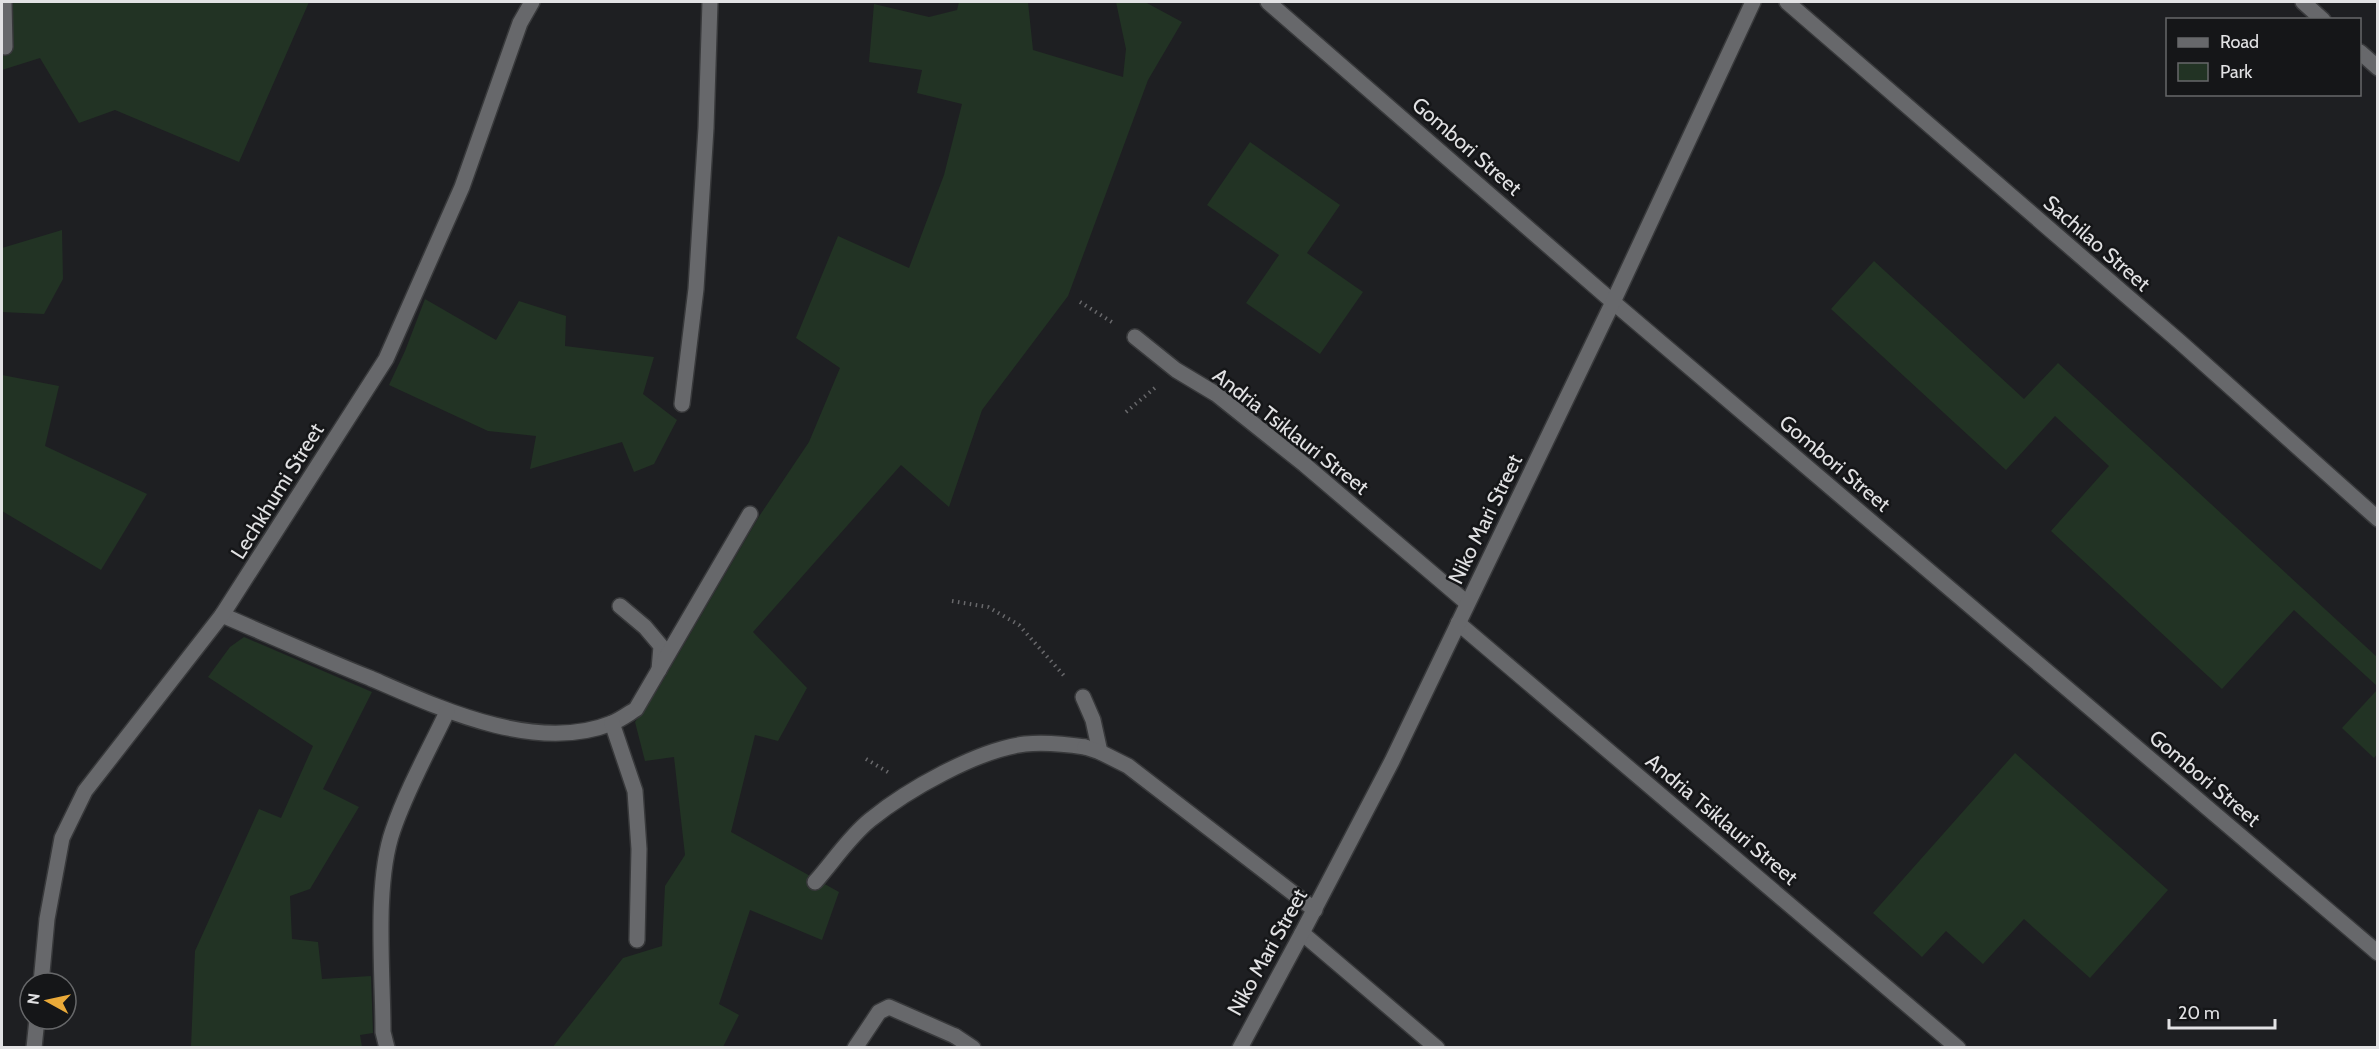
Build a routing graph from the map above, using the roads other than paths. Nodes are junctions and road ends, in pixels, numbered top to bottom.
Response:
1 (4, 2) edge
2 (532, 2) edge
3 (710, 2) edge
4 (1268, 2) edge
5 (1753, 2) edge
6 (1787, 2) edge
7 (2303, 2) edge
8 (2321, 18) edge
9 (5, 47) dead end
10 (2361, 53) edge
11 (2378, 68) edge
12 (1613, 302) junction
13 (1135, 336) road end
14 (682, 404) dead end
15 (750, 514) dead end
16 (2378, 519) edge
17 (1467, 603) junction
18 (620, 606) dead end
19 (222, 615) junction
20 (1458, 623) junction
21 (659, 673) junction
22 (1083, 697) road end
23 (447, 712) junction
24 (612, 723) junction
25 (1100, 752) junction
26 (815, 882) dead end
27 (1315, 910) junction
28 (1302, 933) junction
29 (637, 940) dead end
30 (2378, 953) edge
31 (41, 971) edge
32 (36, 1031) edge
33 (34, 1047) edge
34 (387, 1047) edge
35 (855, 1047) edge
36 (973, 1047) edge
37 (1240, 1047) edge
38 (1437, 1047) edge
39 (1958, 1047) edge

1 - 9 street
2 - 19 street, Lechkhumi Street
3 - 14 street
4 - 12 street, Gombori Street
5 - 12 street, Niko Mari Street
6 - 16 street, Sachilao Street
7 - 8 street
10 - 11 street
12 - 17 street, Niko Mari Street
12 - 30 street, Gombori Street
13 - 17 street, Andria Tsiklauri Street
15 - 21 street
17 - 20 street, Niko Mari Street
18 - 21 street
19 - 23 street
19 - 31 street, Lechkhumi Street
20 - 27 street, Niko Mari Street
20 - 39 street, Andria Tsiklauri Street
21 - 24 street
22 - 25 street
23 - 24 street
23 - 34 street
24 - 29 street
25 - 26 street
25 - 27 street
27 - 28 street, Niko Mari Street
28 - 37 street, Niko Mari Street
28 - 38 street
32 - 33 street
35 - 36 street

